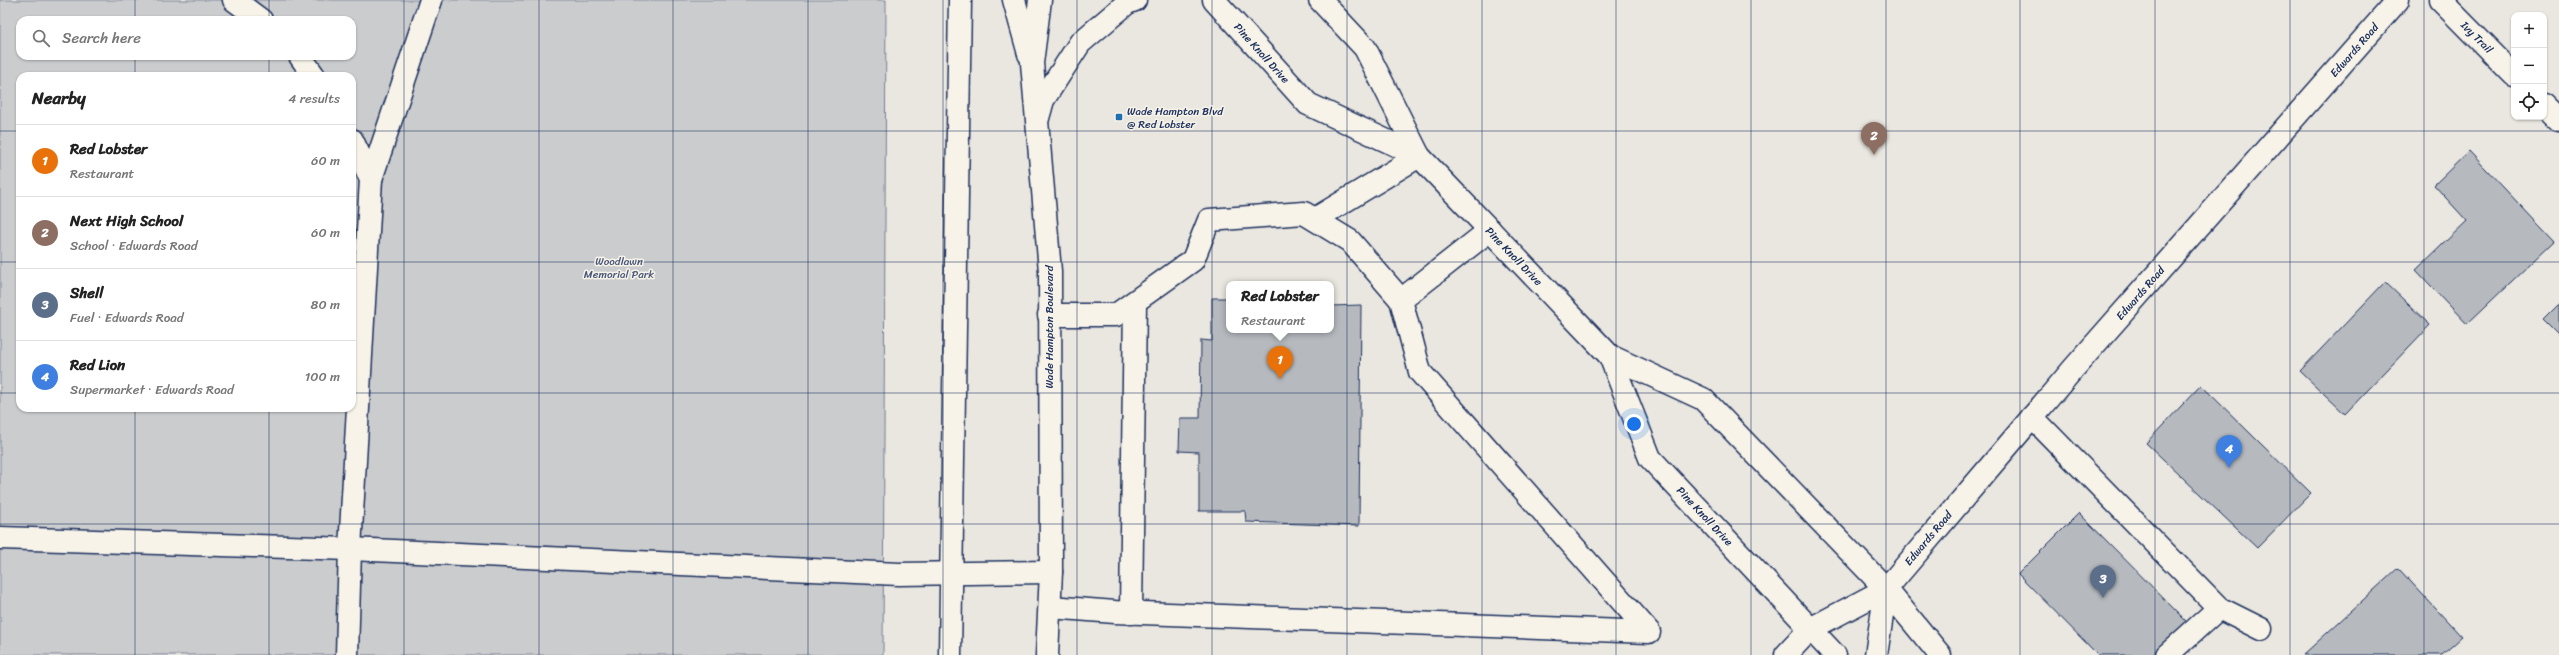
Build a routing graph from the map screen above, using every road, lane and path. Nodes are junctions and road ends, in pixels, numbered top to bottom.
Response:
1 (234, 0) edge
2 (430, 0) edge
3 (960, 0) edge
4 (1014, 0) edge
5 (1040, 0) edge
6 (1134, 0) edge
7 (1213, 0) edge
8 (1320, 0) edge
9 (2398, 0) edge
10 (2440, 0) edge
11 (256, 16) edge
12 (303, 60) edge
13 (1032, 63) junction
14 (311, 72) edge
15 (2511, 72) edge
16 (2547, 108) edge
17 (2559, 120) edge
18 (1037, 123) junction
19 (356, 148) edge
20 (1418, 156) junction
21 (371, 178) junction
22 (1315, 219) junction
23 (1490, 230) junction
24 (1401, 300) junction
25 (1135, 302) junction
26 (1049, 315) junction
27 (1610, 356) junction
28 (2032, 417) junction
29 (0, 538) edge
30 (350, 549) junction
31 (1051, 572) junction
32 (950, 575) junction
33 (1886, 588) junction
34 (1050, 607) junction
35 (2218, 608) junction
36 (1131, 613) junction
37 (1810, 629) junction
38 (2261, 629) dead end
39 (347, 655) edge
40 (950, 655) edge
41 (1047, 655) edge
42 (1786, 655) edge
43 (1835, 655) edge
44 (1876, 655) edge
45 (1940, 655) edge
46 (2167, 655) edge

1 - 11 main road
2 - 21 main road
3 - 32 main road
4 - 13 main road
5 - 13 main road, Wade Hampton Boulevard
6 - 18 main road
7 - 20 main road, Pine Knoll Drive
8 - 20 main road, Pine Knoll Drive
9 - 28 main road, Edwards Road
10 - 15 main road, Ivy Trail
12 - 14 main road
13 - 18 main road, Wade Hampton Boulevard
16 - 17 main road
18 - 26 main road, Wade Hampton Boulevard
19 - 21 main road
20 - 22 main road
20 - 23 main road, Pine Knoll Drive
21 - 30 main road
22 - 24 main road
22 - 25 main road
23 - 24 main road
23 - 27 main road, Pine Knoll Drive
24 - 36 main road
25 - 26 main road
25 - 36 main road
26 - 31 main road, Wade Hampton Boulevard
27 - 33 main road, Pine Knoll Drive
27 - 37 main road, Pine Knoll Drive
28 - 33 main road, Edwards Road
28 - 35 main road
29 - 30 main road
30 - 32 main road
30 - 39 main road
31 - 32 main road
31 - 34 main road, Wade Hampton Boulevard
32 - 40 main road
33 - 37 main road
33 - 44 main road
33 - 45 main road, Pine Knoll Drive
34 - 36 main road
34 - 41 main road, Wade Hampton Boulevard
35 - 38 main road
35 - 46 main road
37 - 42 main road
37 - 43 main road, Pine Knoll Drive

